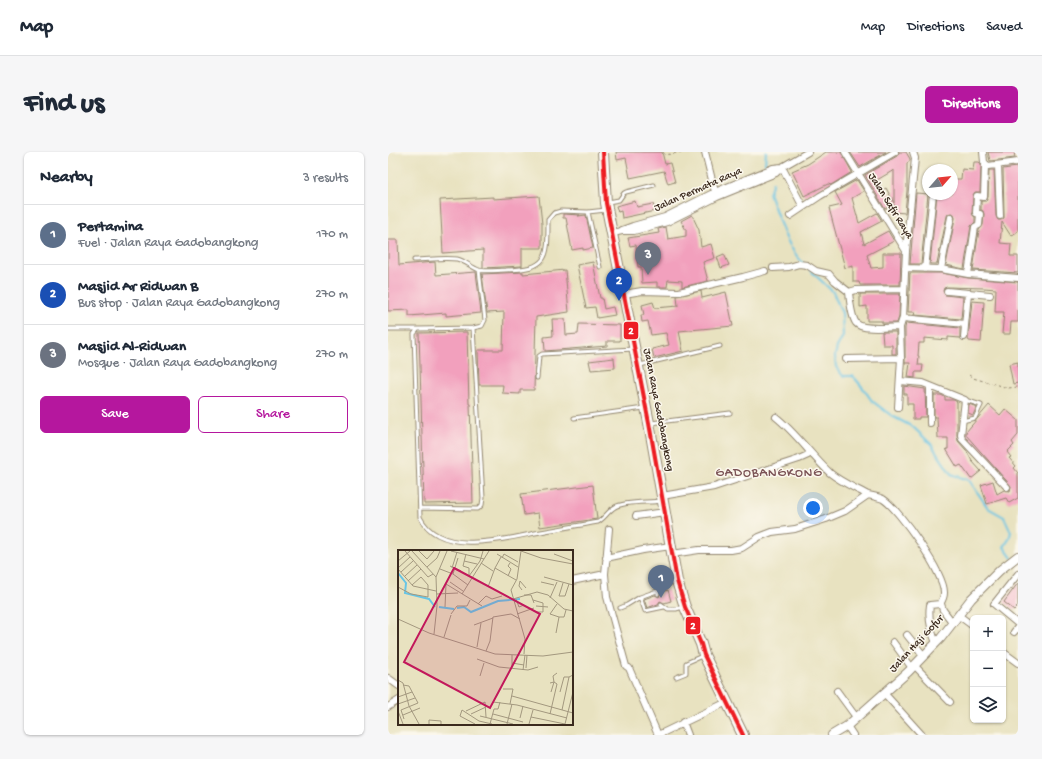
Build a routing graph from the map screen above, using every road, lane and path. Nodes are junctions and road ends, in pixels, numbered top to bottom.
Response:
1 (603, 152) edge
2 (663, 152) edge
3 (682, 152) edge
4 (706, 152) edge
5 (808, 152) edge
6 (845, 152) edge
7 (895, 152) edge
8 (913, 152) edge
9 (983, 152) edge
10 (1018, 162) edge
11 (986, 165) junction
12 (998, 165) junction
13 (782, 167) junction
14 (858, 174) junction
15 (654, 185) dead end
16 (715, 192) junction
17 (932, 200) edge
18 (607, 206) junction
19 (803, 207) junction
20 (588, 212) junction
21 (790, 216) dead end
22 (1000, 216) dead end
23 (951, 217) dead end
24 (617, 232) junction
25 (906, 251) junction
26 (414, 260) dead end
27 (600, 267) dead end
28 (773, 268) dead end
29 (905, 268) junction
30 (925, 269) junction
31 (941, 269) junction
32 (479, 270) junction
33 (765, 271) dead end
34 (968, 274) junction
35 (1018, 278) edge
36 (904, 289) junction
37 (947, 290) dead end
38 (849, 292) junction
39 (968, 293) junction
40 (624, 294) junction
41 (990, 294) dead end
42 (903, 318) junction
43 (965, 324) junction
44 (900, 327) junction
45 (473, 328) junction
46 (388, 329) edge
47 (418, 329) junction
48 (964, 337) dead end
49 (720, 346) dead end
50 (635, 349) junction
51 (901, 358) junction
52 (846, 359) dead end
53 (638, 366) junction
54 (969, 376) dead end
55 (537, 378) dead end
56 (900, 381) junction
57 (930, 387) junction
58 (1018, 387) edge
59 (965, 400) junction
60 (898, 407) dead end
61 (646, 408) junction
62 (730, 413) dead end
63 (776, 417) dead end
64 (574, 418) dead end
65 (962, 421) junction
66 (930, 422) dead end
67 (649, 423) junction
68 (809, 451) junction
69 (1007, 487) dead end
70 (868, 495) junction
71 (664, 503) junction
72 (420, 508) junction
73 (636, 516) dead end
74 (609, 529) dead end
75 (672, 550) junction
76 (606, 558) junction
77 (1015, 558) edge
78 (605, 574) junction
79 (1018, 574) edge
80 (573, 581) edge
81 (677, 581) junction
82 (640, 597) junction
83 (661, 604) dead end
84 (941, 604) junction
85 (664, 607) junction
86 (685, 607) junction
87 (620, 608) dead end
88 (958, 615) junction
89 (952, 623) junction
90 (970, 624) edge
91 (1018, 625) edge
92 (1014, 632) dead end
93 (907, 635) dead end
94 (893, 642) dead end
95 (936, 643) junction
96 (701, 644) junction
97 (1006, 654) edge
98 (704, 656) junction
99 (924, 656) junction
100 (1018, 663) edge
101 (913, 666) junction
102 (676, 677) dead end
103 (388, 678) edge
104 (398, 685) edge
105 (837, 691) dead end
106 (884, 693) junction
107 (398, 701) edge
108 (727, 702) junction
109 (950, 702) dead end
110 (388, 707) edge
111 (856, 717) junction
112 (683, 722) junction
113 (847, 726) junction
114 (658, 735) edge
115 (688, 735) edge
116 (743, 735) edge
117 (749, 735) edge
118 (832, 735) edge
119 (853, 735) edge
120 (922, 735) edge

1 - 18 highway, Jalan Raya Gadobangkong
2 - 3 path
4 - 16 street
5 - 13 street
6 - 14 street, Jalan Safir Raya
7 - 14 street
8 - 25 street
9 - 11 street
10 - 12 street
11 - 12 street
11 - 34 street
12 - 22 street
13 - 16 street, Jalan Permata Raya
13 - 19 street
13 - 24 street
14 - 19 street
14 - 25 street, Jalan Safir Raya
15 - 18 lane
16 - 24 street, Jalan Permata Raya
17 - 30 street
18 - 20 lane
18 - 24 highway, Jalan Raya Gadobangkong
19 - 21 street
20 - 27 lane
20 - 32 lane
23 - 31 street
24 - 40 highway, Jalan Raya Gadobangkong
25 - 29 street
26 - 32 lane
28 - 38 street
29 - 30 street
29 - 36 street
30 - 31 street
31 - 34 street
32 - 45 lane
33 - 40 street
34 - 35 street
36 - 38 street
36 - 42 street
37 - 39 street
38 - 44 street
39 - 41 street
39 - 43 street
40 - 50 highway, Jalan Raya Gadobangkong
42 - 43 street
42 - 44 street
43 - 48 street
44 - 51 street
45 - 47 lane
45 - 72 lane
46 - 47 lane
47 - 72 lane
49 - 53 lane
50 - 53 highway, Jalan Raya Gadobangkong
50 - 55 lane
51 - 52 street
51 - 56 street
53 - 61 highway, Jalan Raya Gadobangkong
54 - 58 path
56 - 57 street
56 - 60 street
57 - 59 street
57 - 66 street
59 - 65 street
59 - 65 lane
61 - 64 lane
61 - 67 highway, Jalan Raya Gadobangkong
62 - 67 lane
63 - 68 street
65 - 69 street
67 - 71 highway, Jalan Raya Gadobangkong
68 - 70 street
68 - 71 street
70 - 75 street
70 - 84 street
71 - 72 lane
71 - 73 street
71 - 75 highway, Jalan Raya Gadobangkong
74 - 76 street
75 - 76 street
75 - 81 highway, Jalan Raya Gadobangkong
76 - 78 street
77 - 88 street, Jalan Haji Gofur
78 - 80 street
78 - 114 street
79 - 91 street
81 - 82 lane
81 - 86 highway, Jalan Raya Gadobangkong
82 - 85 lane
82 - 87 lane
83 - 85 lane
84 - 89 street
84 - 95 street
85 - 86 lane
86 - 96 highway, Jalan Raya Gadobangkong
88 - 89 street, Jalan Haji Gofur
88 - 90 street
89 - 95 street, Jalan Haji Gofur
91 - 92 street
93 - 99 street
94 - 101 street
95 - 99 street, Jalan Haji Gofur
96 - 98 highway, Jalan Raya Gadobangkong
96 - 117 highway, Jalan Raya Gadobangkong
97 - 100 street
98 - 102 lane
98 - 108 highway, Jalan Raya Gadobangkong
99 - 101 street, Jalan Haji Gofur
101 - 106 street, Jalan Haji Gofur
101 - 109 street
103 - 104 street
105 - 111 street
106 - 111 street, Jalan Haji Gofur
106 - 120 street
107 - 110 street
108 - 112 street
108 - 116 highway, Jalan Raya Gadobangkong
111 - 113 street, Jalan Haji Gofur
112 - 114 street
112 - 115 street
113 - 118 street, Jalan Haji Gofur
113 - 119 street

